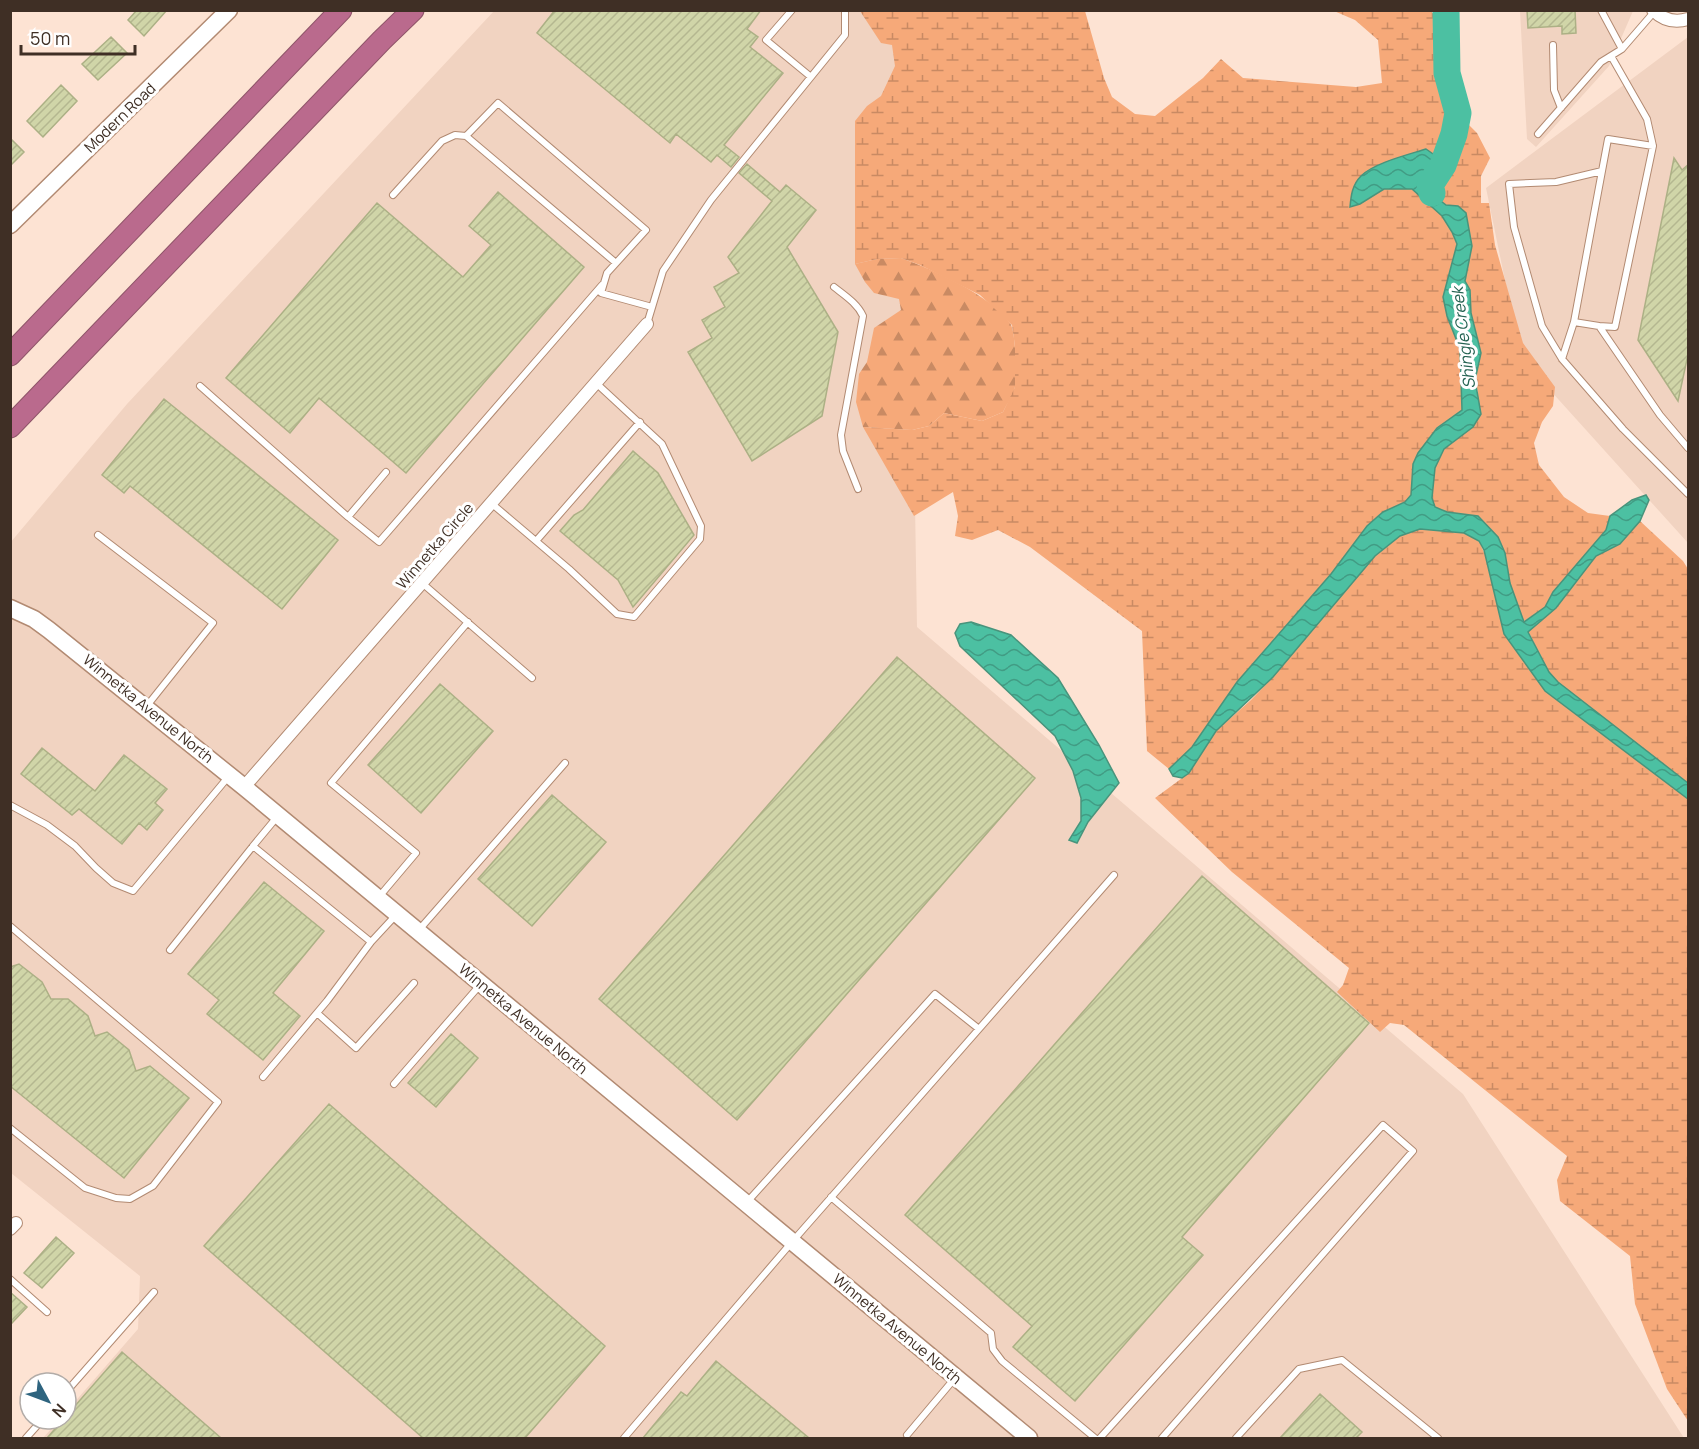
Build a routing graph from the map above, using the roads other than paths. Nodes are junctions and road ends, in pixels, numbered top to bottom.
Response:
1 (229, 10) edge
2 (341, 10) edge
3 (412, 10) edge
4 (792, 10) edge
5 (845, 10) edge
6 (1601, 10) edge
7 (1654, 11) edge
8 (1689, 20) edge
9 (1553, 45) dead end
10 (1622, 49) junction
11 (1611, 56) junction
12 (811, 77) junction
13 (1561, 108) junction
14 (1538, 134) dead end
15 (466, 136) junction
16 (1653, 146) junction
17 (1602, 171) junction
18 (393, 195) dead end
19 (10, 225) edge
20 (616, 263) junction
21 (604, 283) junction
22 (834, 287) dead end
23 (652, 307) junction
24 (1574, 322) junction
25 (647, 324) joint
26 (1599, 326) junction
27 (10, 355) edge
28 (1562, 359) junction
29 (596, 382) junction
30 (200, 386) dead end
31 (640, 422) junction
32 (10, 427) edge
33 (1689, 448) edge
34 (386, 472) dead end
35 (858, 489) dead end
36 (1689, 494) edge
37 (491, 503) junction
38 (348, 517) junction
39 (98, 535) dead end
40 (536, 541) junction
41 (422, 583) junction
42 (10, 608) edge
43 (468, 622) junction
44 (532, 678) dead end
45 (146, 708) junction
46 (565, 763) dead end
47 (230, 775) junction
48 (244, 787) junction
49 (10, 805) edge
50 (278, 815) junction
51 (253, 846) junction
52 (1114, 875) dead end
53 (377, 898) junction
54 (397, 914) junction
55 (10, 926) edge
56 (417, 932) junction
57 (371, 942) junction
58 (170, 950) dead end
59 (414, 983) dead end
60 (481, 984) junction
61 (317, 1013) junction
62 (979, 1029) junction
63 (263, 1077) dead end
64 (394, 1084) dead end
65 (10, 1128) edge
66 (831, 1197) junction
67 (746, 1203) junction
68 (792, 1242) junction
69 (10, 1279) edge
70 (154, 1292) dead end
71 (47, 1312) dead end
72 (78, 1378) edge
73 (956, 1378) junction
74 (907, 1435) dead end
75 (624, 1438) edge
76 (1029, 1438) edge
77 (1095, 1438) edge
78 (1100, 1438) edge
79 (1162, 1438) edge
80 (1236, 1438) edge
81 (1438, 1438) edge

1 - 19 street, Modern Road
2 - 27 highway
3 - 32 highway
4 - 12 lane
5 - 12 lane
6 - 10 lane
7 - 8 street
7 - 10 lane
9 - 13 lane
10 - 11 lane
11 - 13 lane
11 - 16 lane
12 - 23 lane
13 - 14 lane
15 - 18 lane
15 - 20 lane
15 - 20 lane
16 - 17 lane
16 - 26 lane
17 - 24 lane
17 - 28 lane
20 - 21 lane
21 - 23 lane
21 - 38 lane
22 - 35 lane
23 - 25 lane
24 - 26 lane
24 - 28 lane
25 - 29 street, Winnetka Circle
26 - 33 lane
28 - 36 lane
29 - 31 lane
29 - 37 street, Winnetka Circle
30 - 38 lane
31 - 40 lane
31 - 40 lane
34 - 38 lane
37 - 40 lane
37 - 41 street, Winnetka Circle
39 - 45 lane
41 - 43 lane
41 - 48 street, Winnetka Circle
42 - 45 street, Winnetka Avenue North
43 - 44 lane
43 - 53 lane
45 - 47 street, Winnetka Avenue North
46 - 56 lane
47 - 48 street, Winnetka Avenue North
47 - 49 lane
48 - 50 street, Winnetka Avenue North
50 - 51 lane
50 - 53 street, Winnetka Avenue North
51 - 57 lane
51 - 58 lane
52 - 62 lane
53 - 54 street, Winnetka Avenue North
54 - 56 street, Winnetka Avenue North
54 - 57 lane
55 - 65 lane
56 - 60 street, Winnetka Avenue North
57 - 61 lane
59 - 61 lane
60 - 64 lane
60 - 67 street, Winnetka Avenue North
61 - 63 lane
62 - 66 lane
62 - 67 lane
66 - 68 lane
66 - 77 lane
67 - 68 street, Winnetka Avenue North
68 - 73 street, Winnetka Avenue North
68 - 75 lane
69 - 71 lane
70 - 72 lane
73 - 74 lane
73 - 76 street, Winnetka Avenue North
78 - 79 lane
80 - 81 lane

